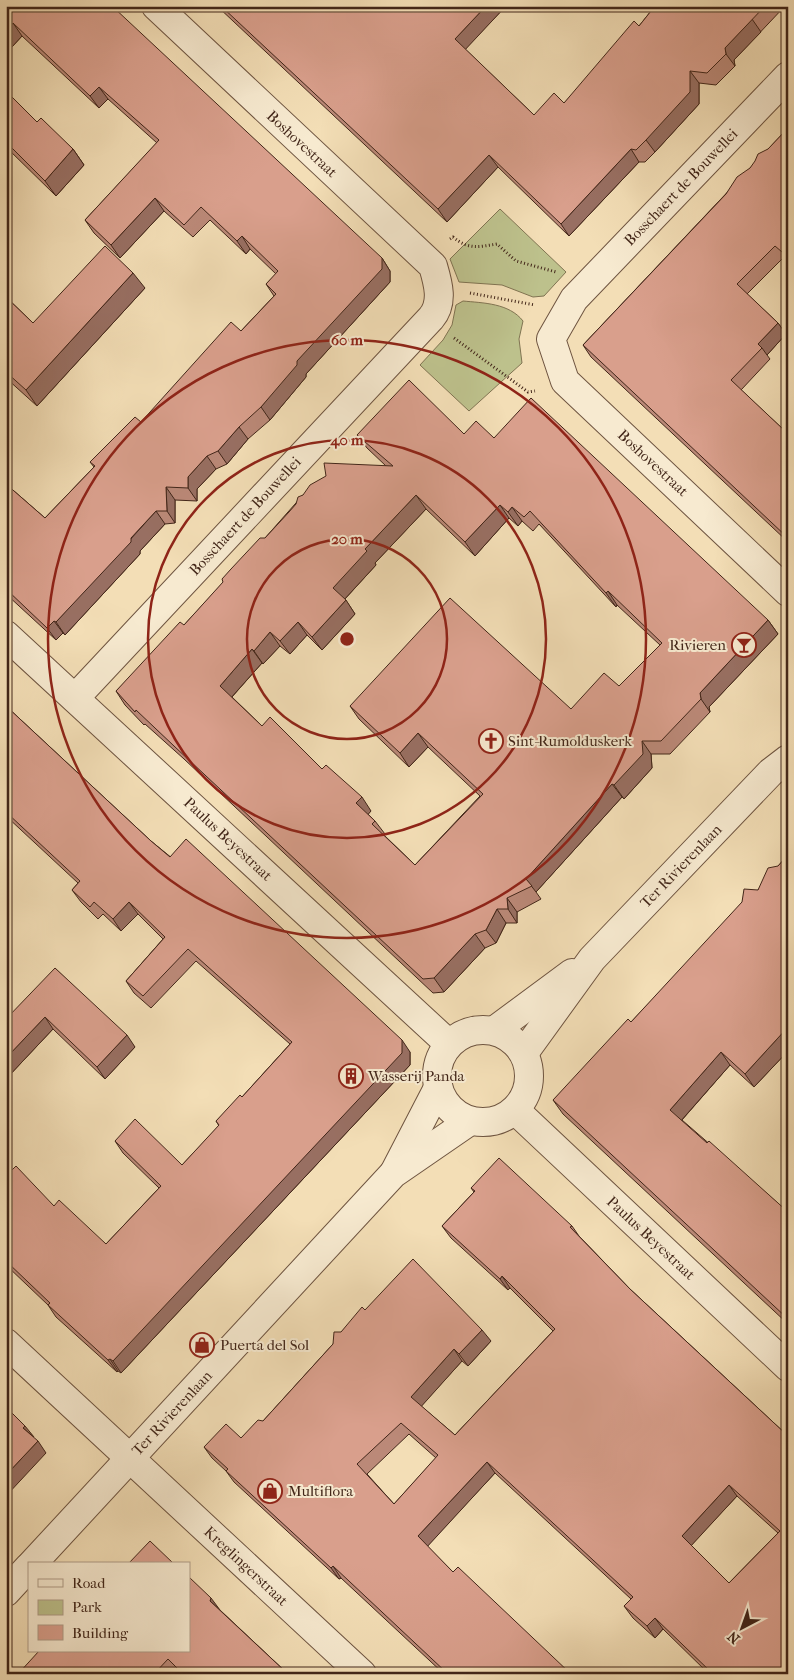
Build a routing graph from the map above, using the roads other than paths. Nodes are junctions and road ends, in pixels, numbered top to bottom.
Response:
1 (156, 6) edge
2 (788, 76) edge
3 (436, 306) joint
4 (568, 310) joint
5 (788, 592) edge
6 (6, 635) edge
7 (75, 698) junction
8 (788, 739) edge
9 (779, 765) edge
10 (592, 959) junction
11 (495, 1030) junction
12 (449, 1044) junction
13 (524, 1053) junction
14 (438, 1088) junction
15 (515, 1110) junction
16 (470, 1121) junction
17 (393, 1174) junction
18 (6, 1343) edge
19 (788, 1366) edge
20 (129, 1458) junction
21 (34, 1562) edge
22 (28, 1568) edge
23 (6, 1592) edge
24 (362, 1674) edge

1 - 3 street, Boshovestraat
2 - 4 street, Bosschaert de Bouwellei
3 - 7 street, Bosschaert de Bouwellei
4 - 5 street, Boshovestraat
6 - 7 street, Paulus Beyestraat
7 - 12 street, Paulus Beyestraat
8 - 9 street, Ter Rivierenlaan
9 - 10 street, Ter Rivierenlaan
10 - 11 street, Ter Rivierenlaan
10 - 13 street, Ter Rivierenlaan
11 - 12 street
11 - 13 street
12 - 14 street
13 - 15 street
14 - 16 street
14 - 17 street, Ter Rivierenlaan
15 - 16 street
15 - 19 street, Paulus Beyestraat
16 - 17 street, Ter Rivierenlaan
17 - 20 street, Ter Rivierenlaan
18 - 20 street, Kreglingerstraat
20 - 21 street, Ter Rivierenlaan
20 - 24 street, Kreglingerstraat
22 - 23 street

